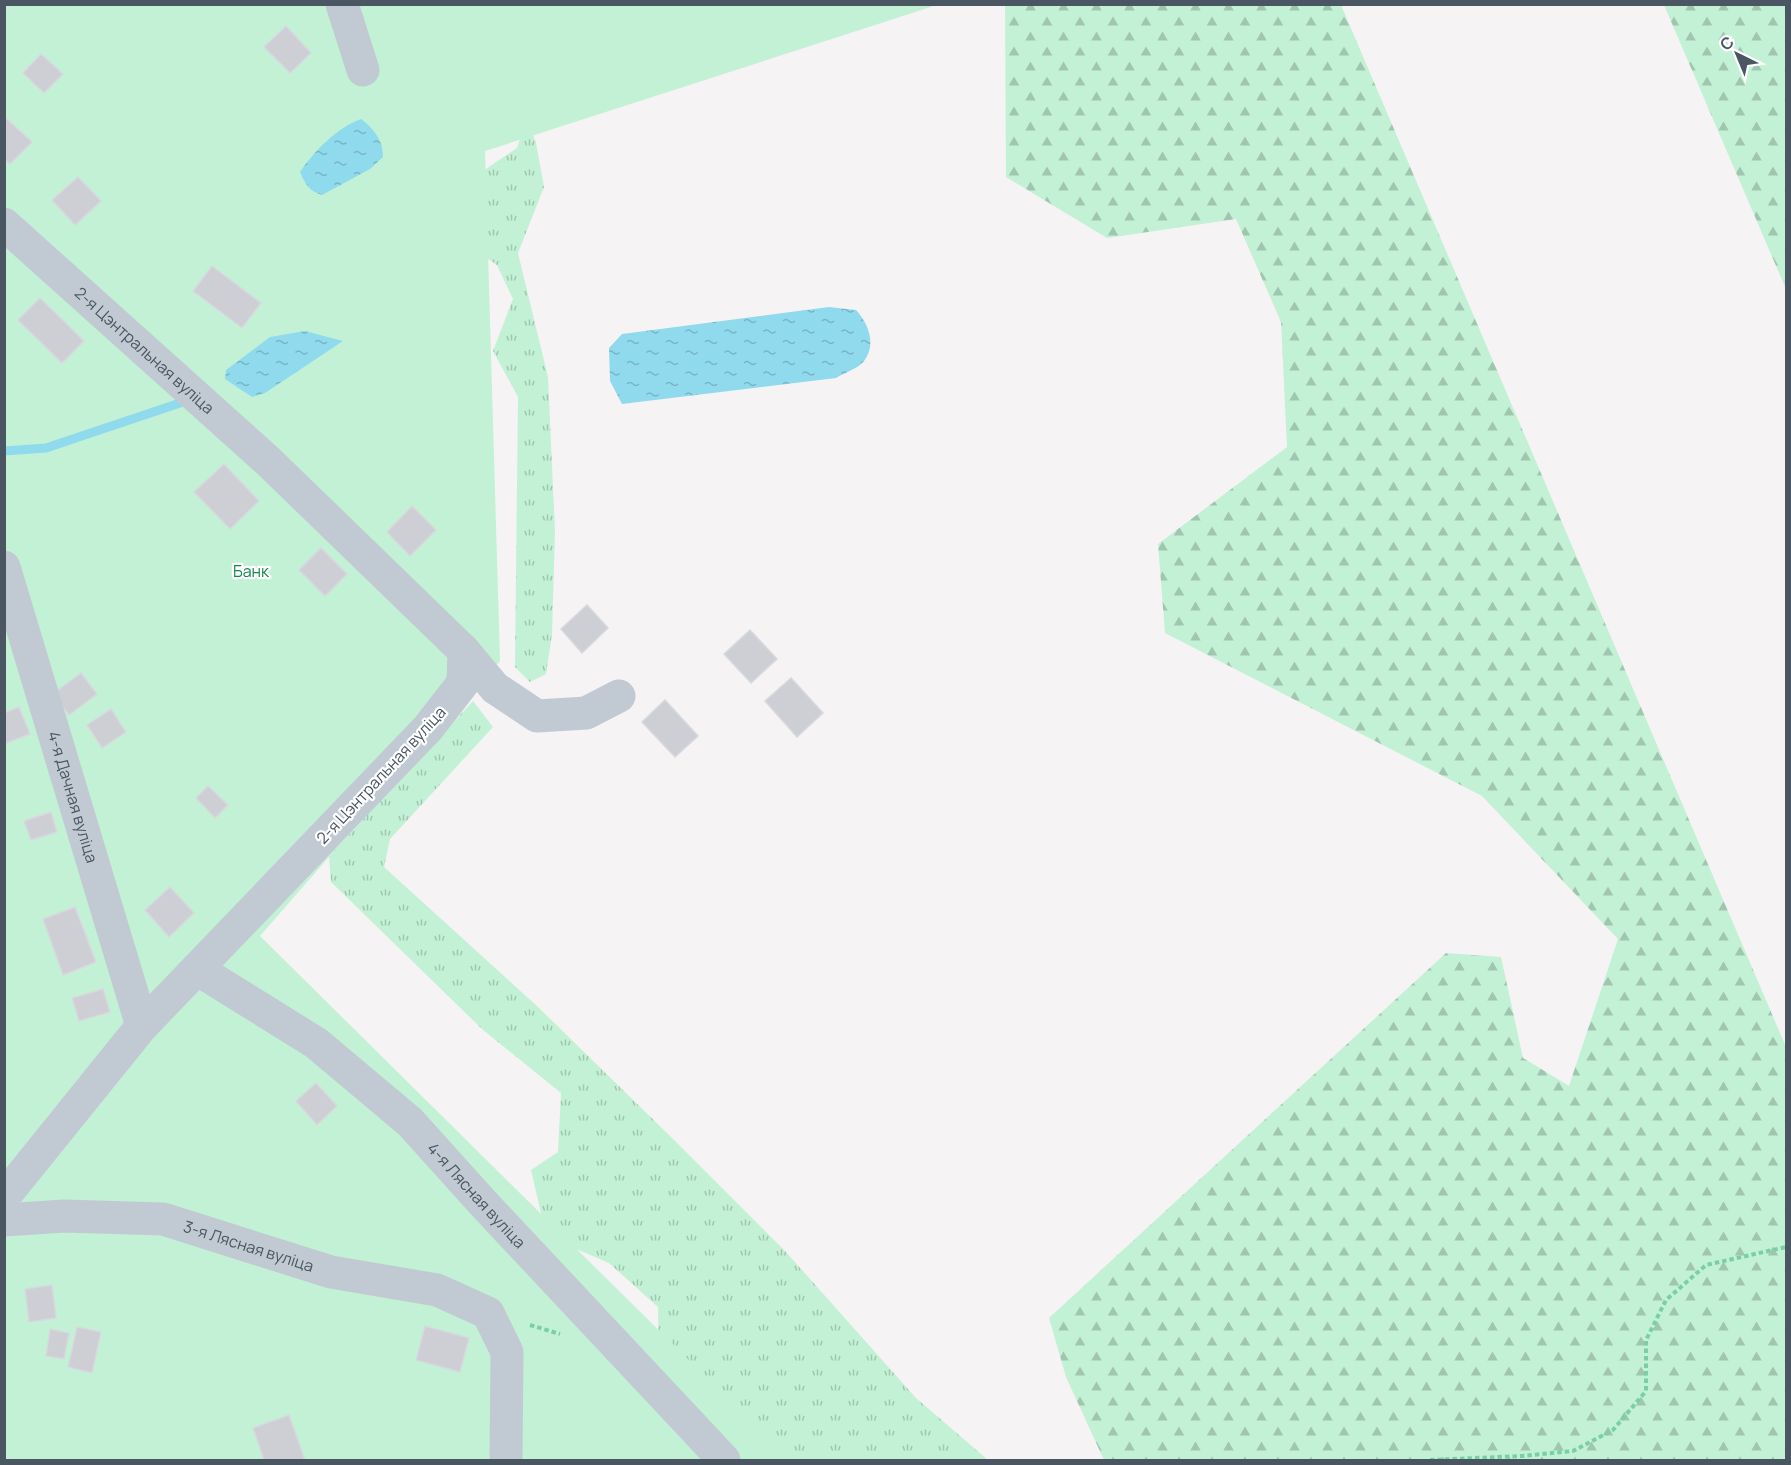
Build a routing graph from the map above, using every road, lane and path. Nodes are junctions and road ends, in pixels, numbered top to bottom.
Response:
1 (342, 4) edge
2 (363, 70) dead end
3 (4, 224) edge
4 (4, 567) edge
5 (464, 651) junction
6 (619, 696) dead end
7 (197, 969) junction
8 (142, 1026) junction
9 (4, 1197) edge
10 (4, 1220) edge
11 (1786, 1246) edge
12 (488, 1313) junction
13 (566, 1336) dead end
14 (506, 1461) edge
15 (724, 1461) edge
16 (1430, 1461) edge

1 - 2 lane
3 - 5 lane, 2-я Цэнтральная вуліца
4 - 8 lane, 4-я Дачная вуліца
5 - 6 lane
5 - 7 lane, 2-я Цэнтральная вуліца
7 - 8 lane, 2-я Цэнтральная вуліца
7 - 15 lane, 4-я Лясная вуліца
8 - 9 lane, 2-я Цэнтральная вуліца
10 - 12 lane, 3-я Лясная вуліца
11 - 16 path
12 - 13 path
12 - 14 lane

